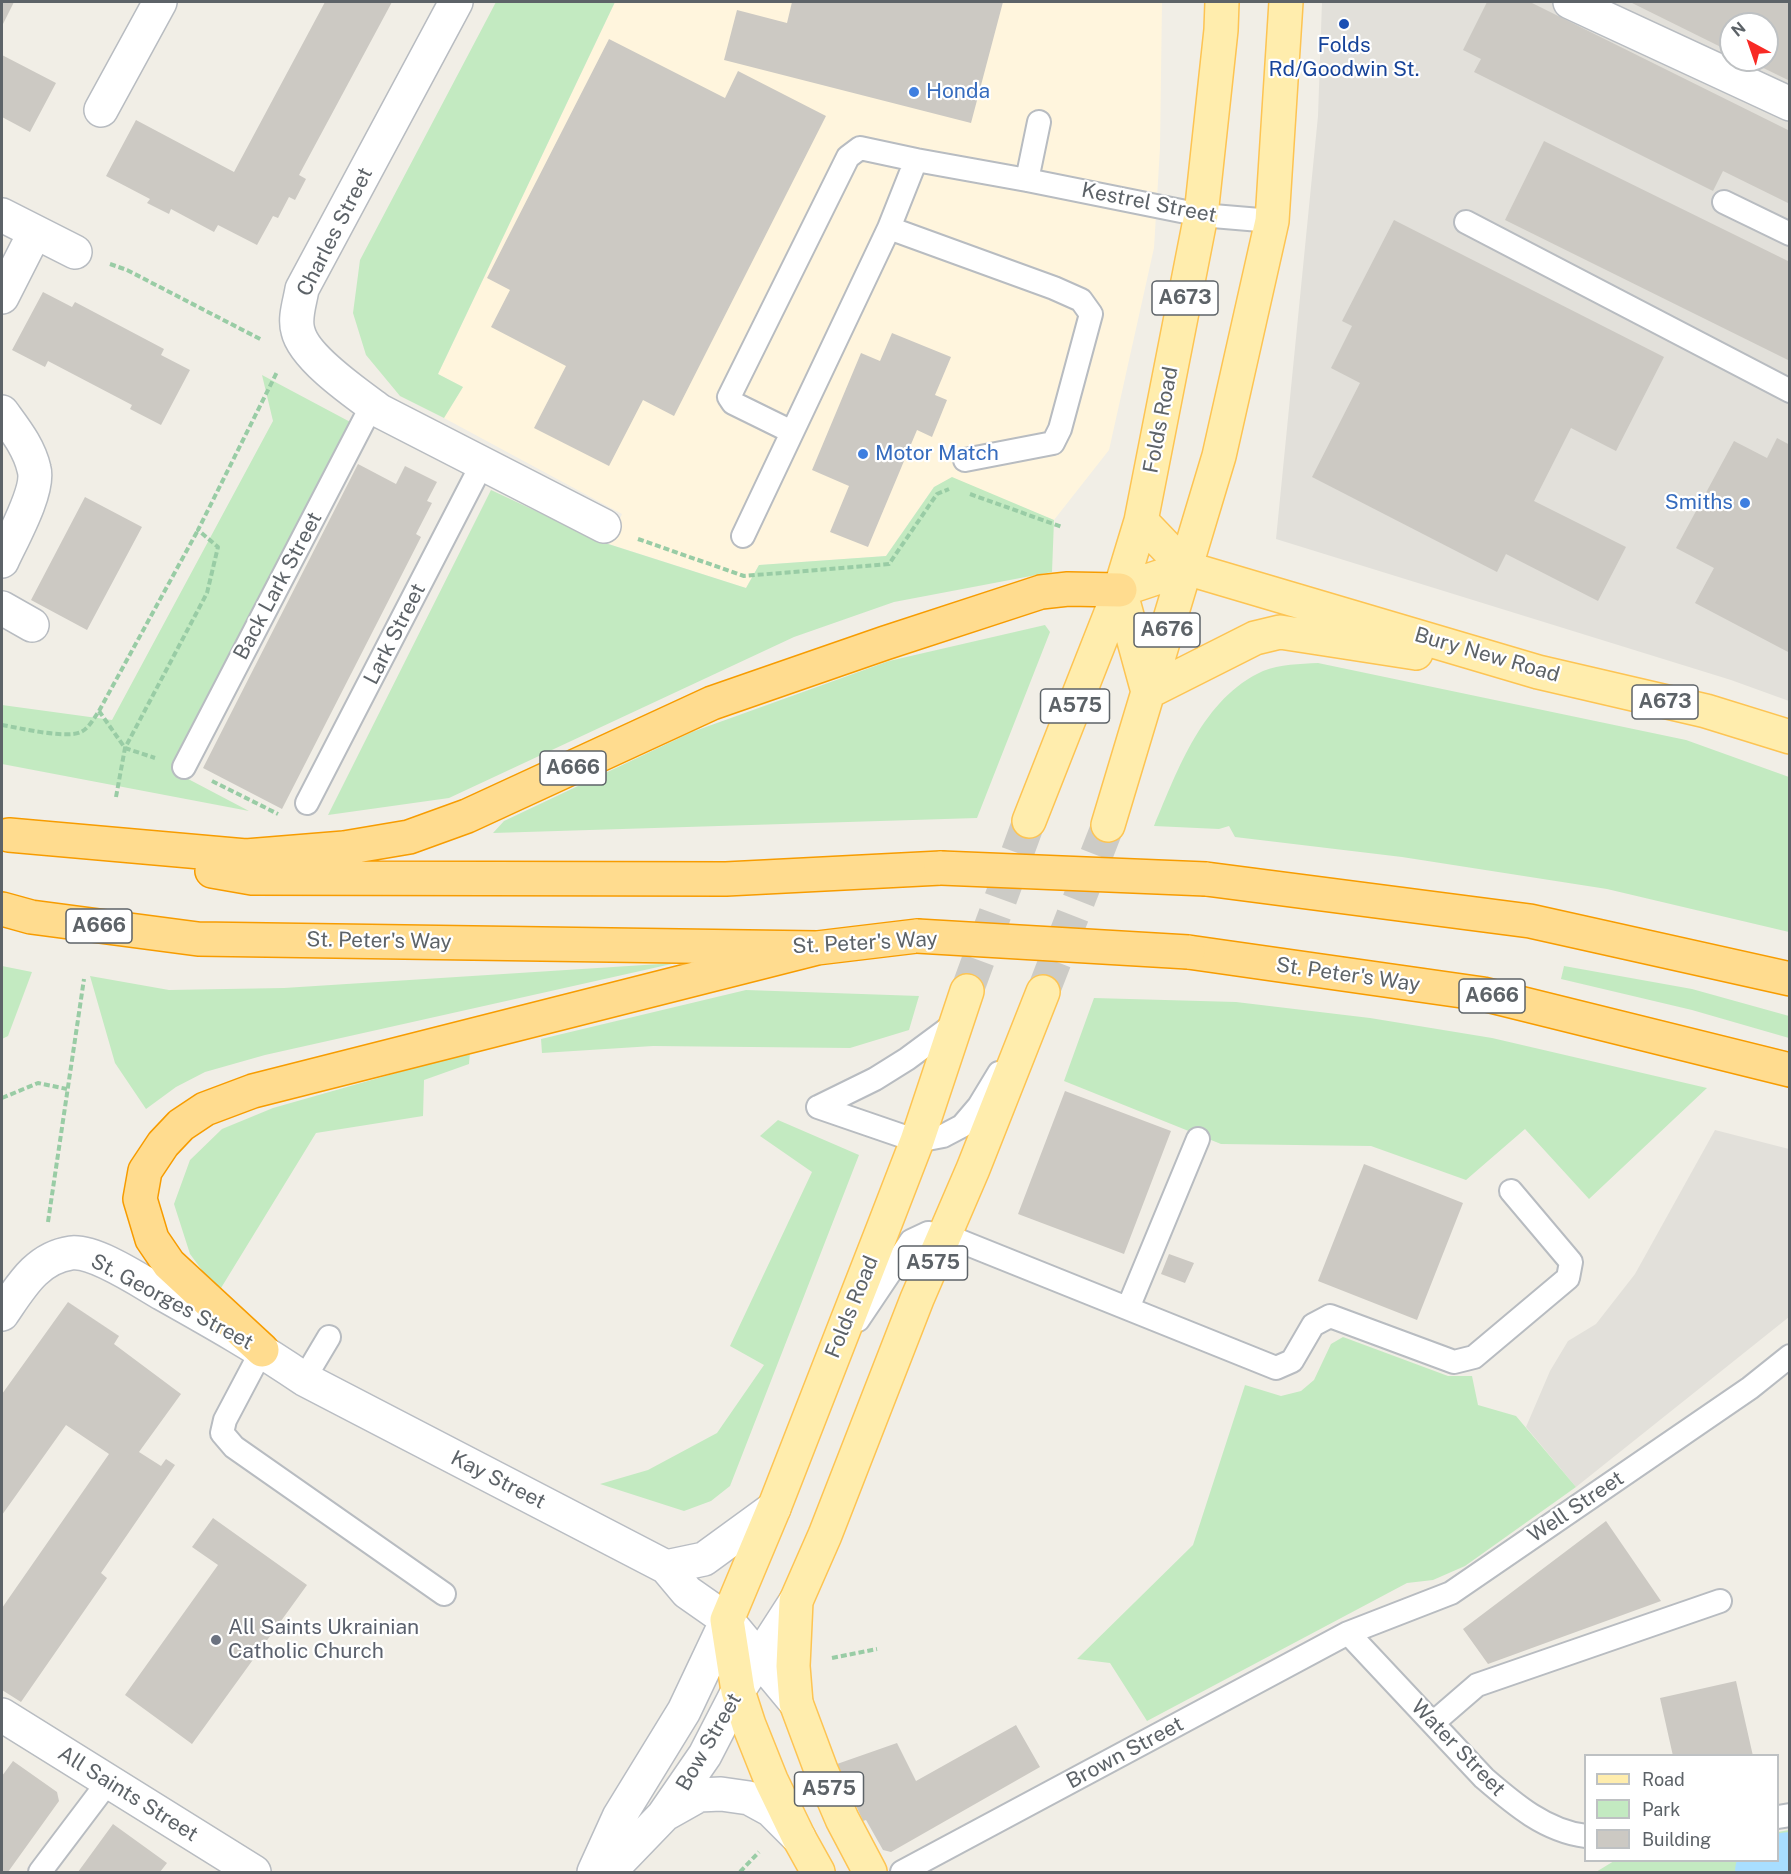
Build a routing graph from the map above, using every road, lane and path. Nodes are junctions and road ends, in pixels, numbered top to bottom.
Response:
1 (160, 2) edge
2 (456, 2) edge
3 (1222, 2) edge
4 (1286, 2) edge
5 (1570, 2) edge
6 (1790, 104) edge
7 (101, 111) dead end
8 (1039, 122) dead end
9 (916, 160) junction
10 (1027, 180) junction
11 (1724, 202) dead end
12 (2, 215) edge
13 (1201, 215) junction
14 (1272, 221) junction
15 (1466, 222) dead end
16 (889, 228) junction
17 (35, 232) junction
18 (1790, 234) edge
19 (75, 252) joint
20 (2, 297) edge
21 (297, 331) junction
22 (1790, 391) edge
23 (372, 405) junction
24 (2, 412) edge
25 (792, 432) junction
26 (965, 460) dead end
27 (482, 464) junction
28 (952, 487) dead end
29 (963, 491) dead end
30 (1141, 521) junction
31 (603, 526) joint
32 (1062, 527) dead end
33 (198, 530) junction
34 (743, 536) dead end
35 (2, 561) edge
36 (1186, 568) junction
37 (1120, 590) junction
38 (2, 608) edge
39 (32, 625) dead end
40 (1538, 672) junction
41 (1149, 692) junction
42 (99, 711) junction
43 (2, 725) edge
44 (1790, 737) edge
45 (125, 748) junction
46 (184, 767) junction
47 (116, 797) dead end
48 (307, 803) joint
49 (1029, 822) tunnel mouth
50 (1108, 825) tunnel mouth
51 (5, 833) edge
52 (2, 909) edge
53 (817, 948) junction
54 (84, 979) dead end
55 (1790, 979) edge
56 (967, 992) tunnel mouth
57 (1043, 992) tunnel mouth
58 (957, 1022) junction
59 (1030, 1025) junction
60 (1790, 1070) edge
61 (67, 1089) junction
62 (2, 1098) edge
63 (1198, 1139) dead end
64 (917, 1141) junction
65 (1511, 1191) dead end
66 (945, 1235) junction
67 (60, 1256) junction
68 (1128, 1308) junction
69 (2, 1314) edge
70 (329, 1337) dead end
71 (262, 1350) junction
72 (1790, 1356) edge
73 (832, 1359) junction
74 (304, 1379) junction
75 (774, 1508) junction
76 (666, 1566) junction
77 (444, 1594) dead end
78 (796, 1601) junction
79 (1720, 1601) dead end
80 (727, 1620) junction
81 (1348, 1633) junction
82 (877, 1649) dead end
83 (759, 1657) junction
84 (793, 1666) junction
85 (738, 1691) junction
86 (796, 1703) junction
87 (684, 1711) junction
88 (2, 1714) edge
89 (1433, 1723) junction
90 (108, 1782) junction
91 (663, 1816) junction
92 (1584, 1836) edge
93 (799, 1838) junction
94 (758, 1851) dead end
95 (40, 1872) edge
96 (254, 1872) edge
97 (594, 1872) edge
98 (609, 1872) edge
99 (740, 1872) edge
100 (818, 1872) edge
101 (870, 1872) edge
102 (902, 1872) edge

1 - 7 main road
2 - 21 main road, Charles Street
3 - 13 main road, Folds Road / A673
4 - 14 main road
5 - 6 main road
8 - 10 lane
9 - 10 lane, Kestrel Street
9 - 16 lane
9 - 25 lane, Kestrel Street
10 - 13 lane, Kestrel Street
11 - 18 lane
12 - 17 main road
13 - 14 lane, Kestrel Street
13 - 30 main road, Folds Road / A673
14 - 36 main road
15 - 22 lane
16 - 25 lane
16 - 26 lane
17 - 19 main road
17 - 20 main road
19 - 21 path
21 - 23 main road
21 - 33 path
23 - 27 main road
23 - 46 lane, Back Lark Street
24 - 35 main road
25 - 34 lane
27 - 31 main road
27 - 48 lane, Lark Street
28 - 31 path
29 - 32 path
30 - 36 main road, Bury New Road / A673
30 - 37 main road, Folds Road / A673
33 - 42 path
33 - 45 path
36 - 37 main road
36 - 40 main road, Bury New Road / A673
36 - 41 main road, A676
37 - 41 main road
37 - 49 main road, Folds Road / A575
37 - 51 highway, A666
38 - 39 main road
40 - 41 main road, A673
40 - 44 main road, Bury New Road / A673
41 - 50 main road, A575
42 - 43 path
42 - 45 path
45 - 46 path
45 - 47 path
46 - 48 path
51 - 55 highway, A666, bridge
52 - 53 highway, St. Peter's Way / A666
53 - 60 highway, St. Peter's Way / A666, bridge
53 - 71 highway, A666
54 - 61 path
56 - 58 main road, Folds Road / A575
57 - 59 main road, A575
58 - 64 main road, Folds Road / A575
58 - 64 lane
59 - 64 lane
59 - 66 main road, A575
61 - 62 path
61 - 67 path
63 - 68 lane
64 - 73 main road, Folds Road / A575
65 - 68 lane
66 - 68 lane
66 - 73 lane
66 - 78 main road, A575
67 - 69 main road, St. Georges Street
67 - 71 main road, St. Georges Street
70 - 74 lane
71 - 74 main road, Kay Street
71 - 77 lane
72 - 81 lane, Well Street
73 - 75 main road, Folds Road / A575
74 - 76 main road, Kay Street
75 - 76 main road
75 - 80 main road, Folds Road / A575
76 - 80 main road, Kay Street
78 - 83 main road, Bow Street
78 - 84 main road, A575
79 - 89 lane
80 - 83 main road, Kay Street
80 - 85 main road, A575
80 - 87 main road, Bow Street
81 - 89 lane, Water Street
81 - 102 lane, Brown Street
82 - 84 path
83 - 85 main road, Bow Street
83 - 86 main road, Kay Street
84 - 86 main road, A575
85 - 86 main road
85 - 87 main road
85 - 91 main road, Bow Street
85 - 93 main road, A575
86 - 101 main road, A575
87 - 97 main road, Bow Street
88 - 90 main road, All Saints Street
89 - 92 lane, Water Street
90 - 95 lane
90 - 96 main road, All Saints Street
91 - 93 main road
91 - 98 main road, Bow Street
93 - 100 main road, A575
94 - 99 path

